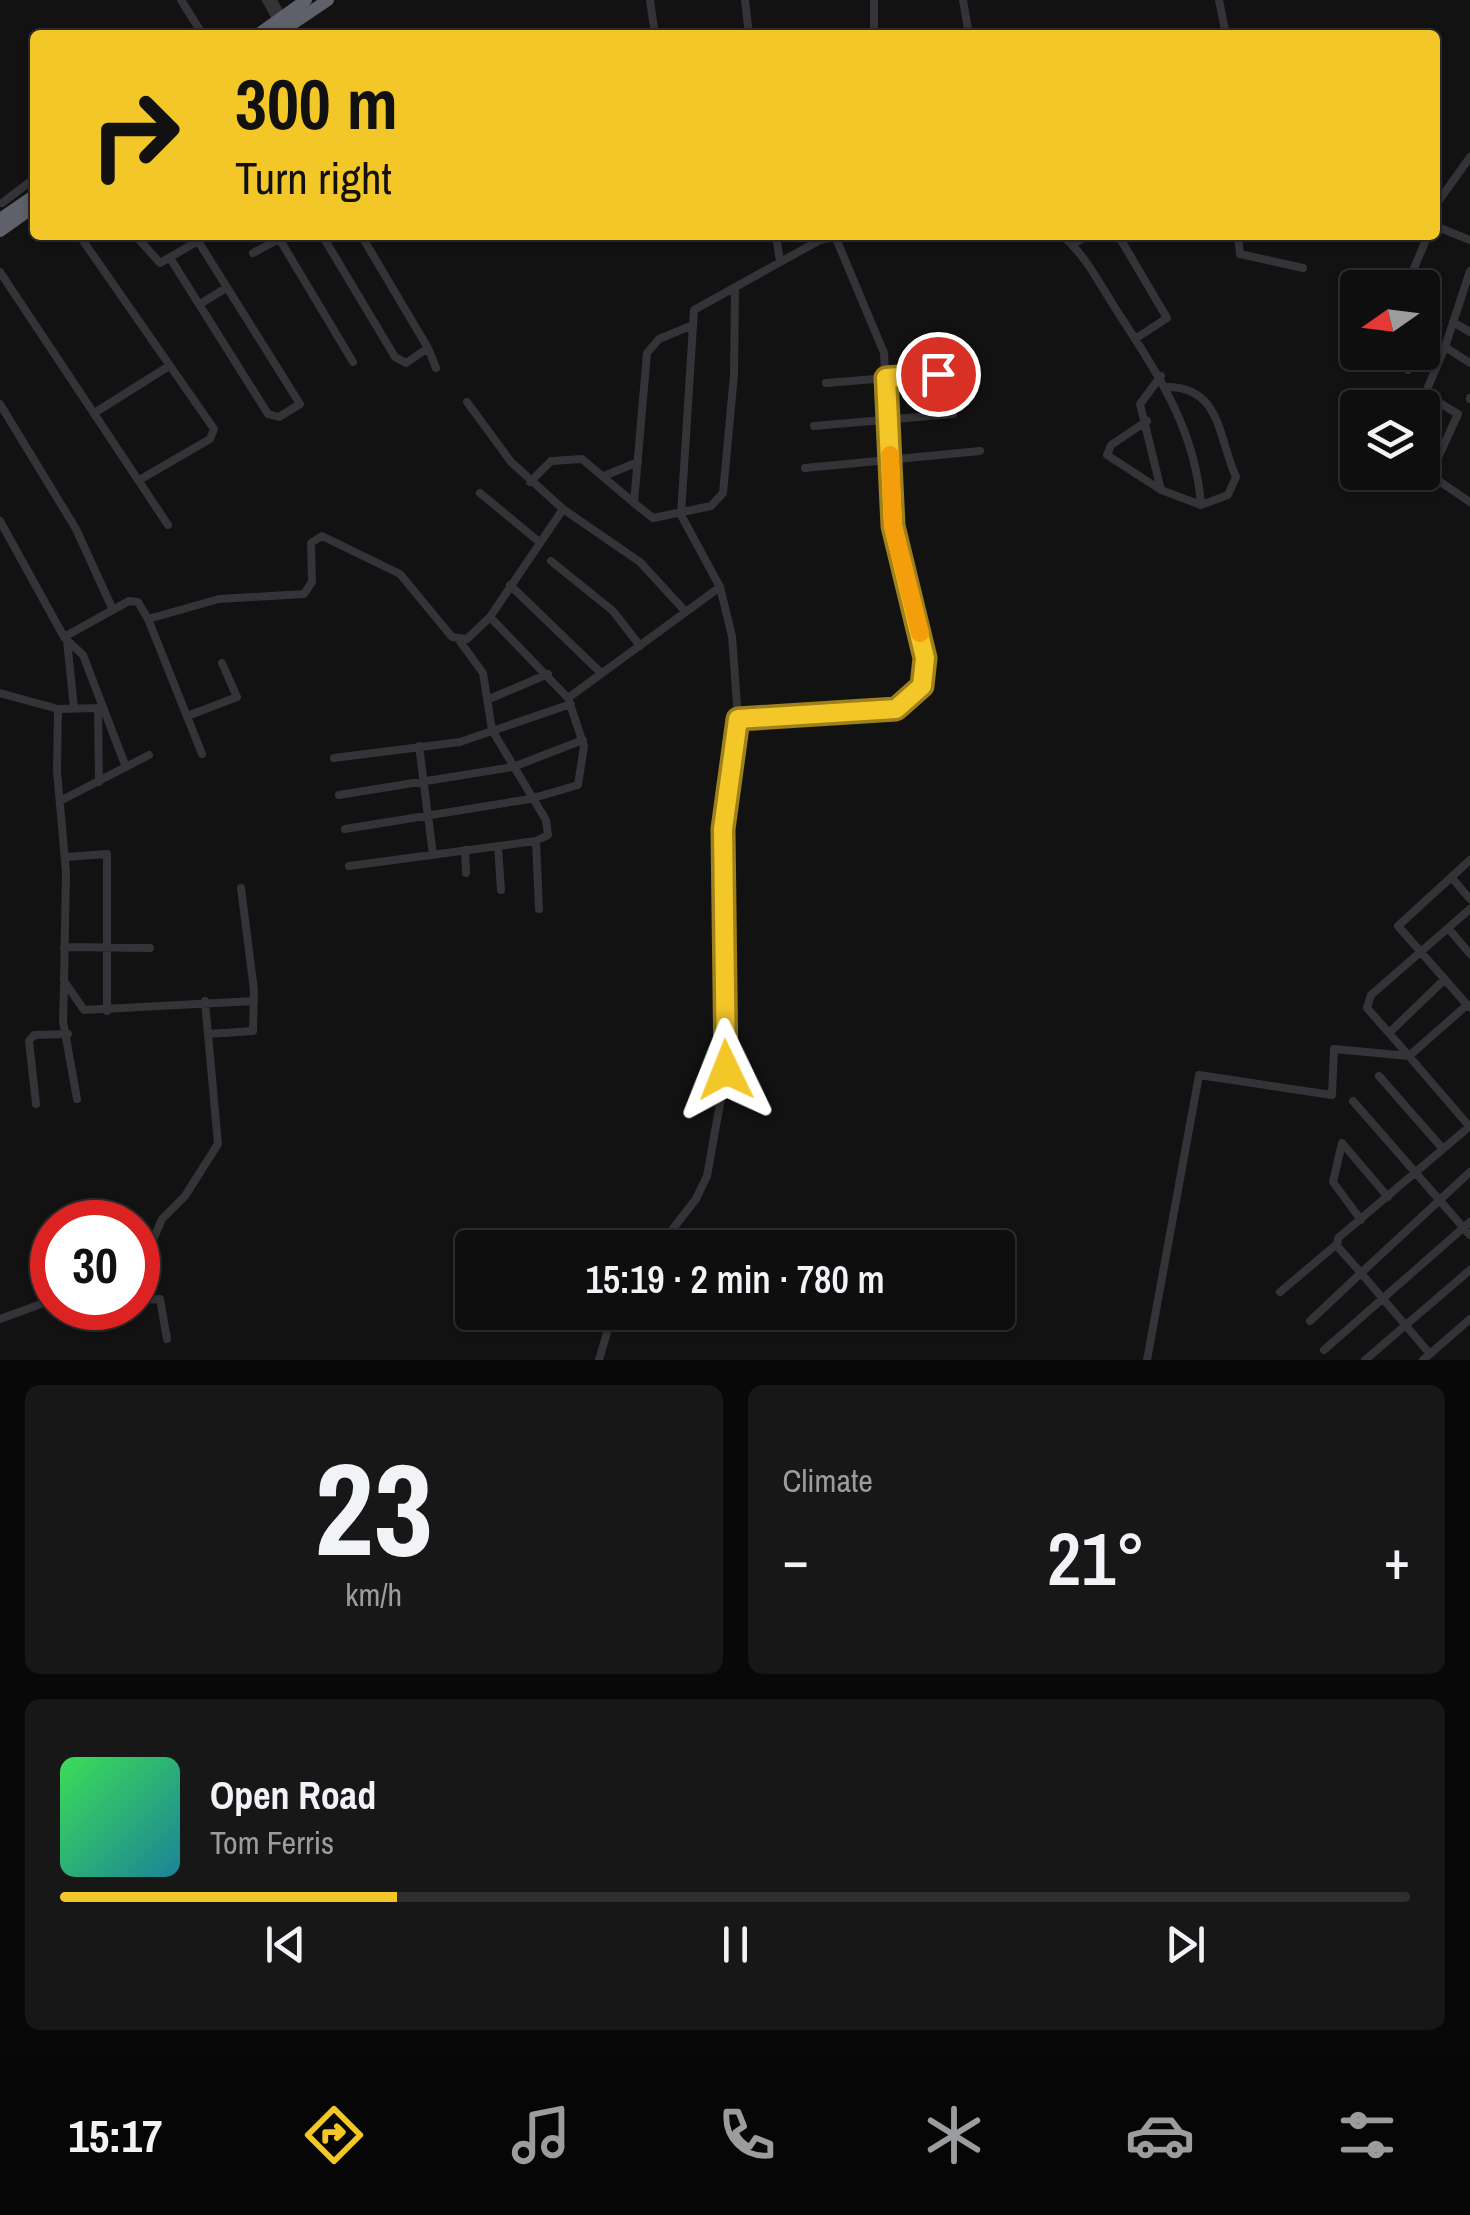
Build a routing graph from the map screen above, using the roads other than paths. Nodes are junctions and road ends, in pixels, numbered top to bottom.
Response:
1 (181, 0) edge
2 (266, 0) edge
3 (274, 0) edge
4 (306, 0) edge
5 (328, 0) edge
6 (650, 0) edge
7 (745, 0) edge
8 (874, 0) edge
9 (963, 0) edge
10 (1218, 0) edge
11 (278, 24) edge
12 (200, 30) edge
13 (654, 30) edge
14 (748, 30) edge
15 (874, 30) edge
16 (968, 30) edge
17 (1225, 30) edge
18 (1470, 158) edge
19 (30, 183) edge
20 (30, 197) edge
21 (1440, 199) edge
22 (3, 208) edge
23 (30, 210) edge
24 (1440, 228) edge
25 (0, 231) edge
26 (82, 240) edge
27 (139, 240) edge
28 (196, 240) edge
29 (200, 240) edge
30 (274, 240) edge
31 (280, 240) edge
32 (325, 240) edge
33 (364, 240) edge
34 (777, 240) edge
35 (827, 240) edge
36 (837, 240) edge
37 (1068, 240) edge
38 (1080, 240) edge
39 (1121, 240) edge
40 (1239, 240) edge
41 (1426, 240) edge
42 (1470, 240) edge
43 (1073, 244) junction
44 (253, 254) dead end
45 (170, 258) junction
46 (780, 262) junction
47 (1303, 268) dead end
48 (1413, 270) edge
49 (1470, 271) edge
50 (0, 272) edge
51 (226, 288) junction
52 (735, 288) junction
53 (200, 304) junction
54 (1453, 322) junction
55 (693, 325) junction
56 (1470, 332) edge
57 (1135, 339) junction
58 (1444, 347) junction
59 (428, 348) junction
60 (353, 362) dead end
61 (1470, 363) edge
62 (170, 366) junction
63 (436, 368) dead end
64 (938, 374) dead end
65 (1160, 376) junction
66 (886, 378) junction
67 (826, 383) dead end
68 (1167, 387) junction
69 (467, 402) dead end
70 (0, 404) edge
71 (96, 412) junction
72 (953, 414) dead end
73 (888, 420) junction
74 (1146, 422) junction
75 (814, 426) dead end
76 (980, 452) dead end
77 (638, 462) junction
78 (890, 462) junction
79 (805, 468) dead end
80 (604, 476) junction
81 (141, 479) junction
82 (530, 482) junction
83 (1161, 490) junction
84 (480, 493) dead end
85 (1470, 502) edge
86 (634, 503) junction
87 (1201, 505) junction
88 (563, 509) junction
89 (681, 515) junction
90 (0, 521) edge
91 (168, 525) dead end
92 (538, 541) junction
93 (551, 561) dead end
94 (510, 585) junction
95 (720, 587) junction
96 (113, 610) junction
97 (685, 611) junction
98 (490, 617) junction
99 (148, 619) junction
100 (67, 640) junction
101 (459, 640) junction
102 (640, 646) junction
103 (222, 663) dead end
104 (601, 673) junction
105 (548, 674) junction
106 (0, 693) edge
107 (487, 700) junction
108 (569, 701) junction
109 (74, 708) junction
110 (101, 708) junction
111 (58, 709) junction
112 (190, 716) junction
113 (738, 719) junction
114 (492, 730) junction
115 (583, 740) junction
116 (418, 746) junction
117 (202, 754) dead end
118 (149, 755) dead end
119 (334, 758) dead end
120 (124, 762) dead end
121 (513, 766) junction
122 (99, 782) junction
123 (424, 783) junction
124 (339, 795) dead end
125 (530, 799) junction
126 (60, 801) junction
127 (428, 818) junction
128 (345, 830) dead end
129 (536, 841) junction
130 (498, 846) junction
131 (465, 850) junction
132 (433, 855) junction
133 (65, 857) junction
134 (1470, 860) edge
135 (350, 866) dead end
136 (466, 872) dead end
137 (1451, 877) junction
138 (242, 888) dead end
139 (501, 890) dead end
140 (1470, 900) edge
141 (539, 909) dead end
142 (1470, 909) edge
143 (1448, 928) junction
144 (64, 947) junction
145 (107, 947) junction
146 (150, 948) dead end
147 (1421, 952) junction
148 (1470, 954) edge
149 (1445, 979) junction
150 (64, 981) junction
151 (204, 1001) junction
152 (254, 1001) junction
153 (1468, 1007) edge
154 (107, 1011) junction
155 (1388, 1032) junction
156 (68, 1034) junction
157 (208, 1034) junction
158 (1409, 1056) junction
159 (1379, 1076) dead end
160 (78, 1098) dead end
161 (1353, 1101) dead end
162 (36, 1104) dead end
163 (1467, 1128) edge
164 (1470, 1142) edge
165 (1443, 1149) junction
166 (1470, 1172) edge
167 (1416, 1174) junction
168 (1388, 1197) junction
169 (1440, 1200) junction
170 (1361, 1220) junction
171 (160, 1224) edge
172 (1468, 1228) edge
173 (672, 1230) edge
174 (1337, 1244) junction
175 (1470, 1270) edge
176 (1361, 1273) junction
177 (1280, 1292) dead end
178 (1383, 1299) junction
179 (160, 1300) edge
180 (30, 1308) edge
181 (0, 1319) edge
182 (1470, 1319) edge
183 (1310, 1322) dead end
184 (1406, 1325) junction
185 (608, 1330) edge
186 (167, 1339) dead end
187 (1324, 1350) dead end
188 (1427, 1357) edge
189 (599, 1360) edge
190 (1147, 1360) edge
191 (1365, 1360) edge

1 - 12 street
2 - 11 street
3 - 11 street
4 - 11 highway
5 - 11 highway
6 - 13 street
7 - 14 street
8 - 15 street
9 - 16 street
10 - 17 street
18 - 21 street
19 - 22 street
20 - 22 highway
23 - 25 highway
24 - 42 street
26 - 62 street
27 - 45 street
28 - 45 street
29 - 51 street
30 - 44 street
31 - 60 street
32 - 59 street
33 - 59 street
34 - 46 street
35 - 46 street
36 - 66 street
37 - 43 street
38 - 43 street
39 - 57 street
40 - 47 street
41 - 48 street
43 - 57 street
45 - 53 street
46 - 52 street
49 - 54 street
50 - 71 street
51 - 53 street
51 - 53 street
52 - 55 street
52 - 89 street
54 - 56 street
54 - 58 street
55 - 77 street
55 - 89 street
57 - 65 street
58 - 61 street
58 - 85 street
59 - 63 street
62 - 71 street
62 - 81 street
64 - 66 street
65 - 68 street
65 - 74 street
66 - 67 street
66 - 73 street
68 - 87 street
68 - 87 street
69 - 82 street
70 - 96 street
71 - 81 street
72 - 73 street
73 - 75 street
73 - 78 street
74 - 83 street
74 - 83 street
76 - 78 street
77 - 80 street
77 - 86 street
78 - 79 street
78 - 113 street
80 - 82 street
80 - 86 street
81 - 91 street
82 - 88 street
83 - 87 street
84 - 92 street
86 - 89 street
88 - 92 street
88 - 97 street
89 - 95 street
90 - 100 street
92 - 94 street
93 - 102 street
94 - 98 street
94 - 104 street
95 - 97 street
95 - 113 street
96 - 99 street
96 - 100 street
97 - 102 street
98 - 101 street
98 - 105 street
99 - 101 street
99 - 112 street
100 - 109 street
100 - 110 street
101 - 107 street
102 - 104 street
103 - 112 street
104 - 108 street
105 - 107 street
105 - 108 street
106 - 111 street
107 - 114 street
108 - 114 street
108 - 115 street
109 - 110 street
109 - 111 street
110 - 120 street
110 - 122 street
111 - 126 street
112 - 117 street
113 - 173 street
114 - 116 street
114 - 121 street
115 - 121 street
115 - 125 street
116 - 119 street
116 - 123 street
118 - 122 street
121 - 123 street
121 - 125 street
122 - 126 street
123 - 124 street
123 - 127 street
125 - 127 street
125 - 129 street
126 - 133 street
127 - 128 street
127 - 132 street
129 - 130 street
129 - 141 street
130 - 131 street
130 - 139 street
131 - 132 street
131 - 136 street
132 - 135 street
133 - 144 street
133 - 145 street
134 - 137 street
137 - 140 street
137 - 147 street
138 - 152 street
142 - 143 street
143 - 147 street
143 - 148 street
144 - 145 street
144 - 150 street
145 - 146 street
145 - 154 street
147 - 149 street
147 - 155 street
149 - 153 street
149 - 155 street
150 - 154 street
150 - 156 street
151 - 152 street
151 - 154 street
151 - 157 street
152 - 157 street
153 - 158 street
155 - 158 street
156 - 160 street
156 - 162 street
157 - 171 street
158 - 163 street
158 - 190 street
159 - 165 street
161 - 167 street
163 - 164 street
163 - 165 street
165 - 167 street
166 - 169 street
167 - 168 street
167 - 169 street
168 - 170 street
168 - 170 street
169 - 172 street
169 - 176 street
170 - 174 street
172 - 178 street
174 - 176 street
174 - 177 street
175 - 184 street
176 - 178 street
176 - 183 street
178 - 184 street
178 - 187 street
179 - 186 street
180 - 181 street
182 - 188 street
184 - 188 street
184 - 191 street
185 - 189 street

